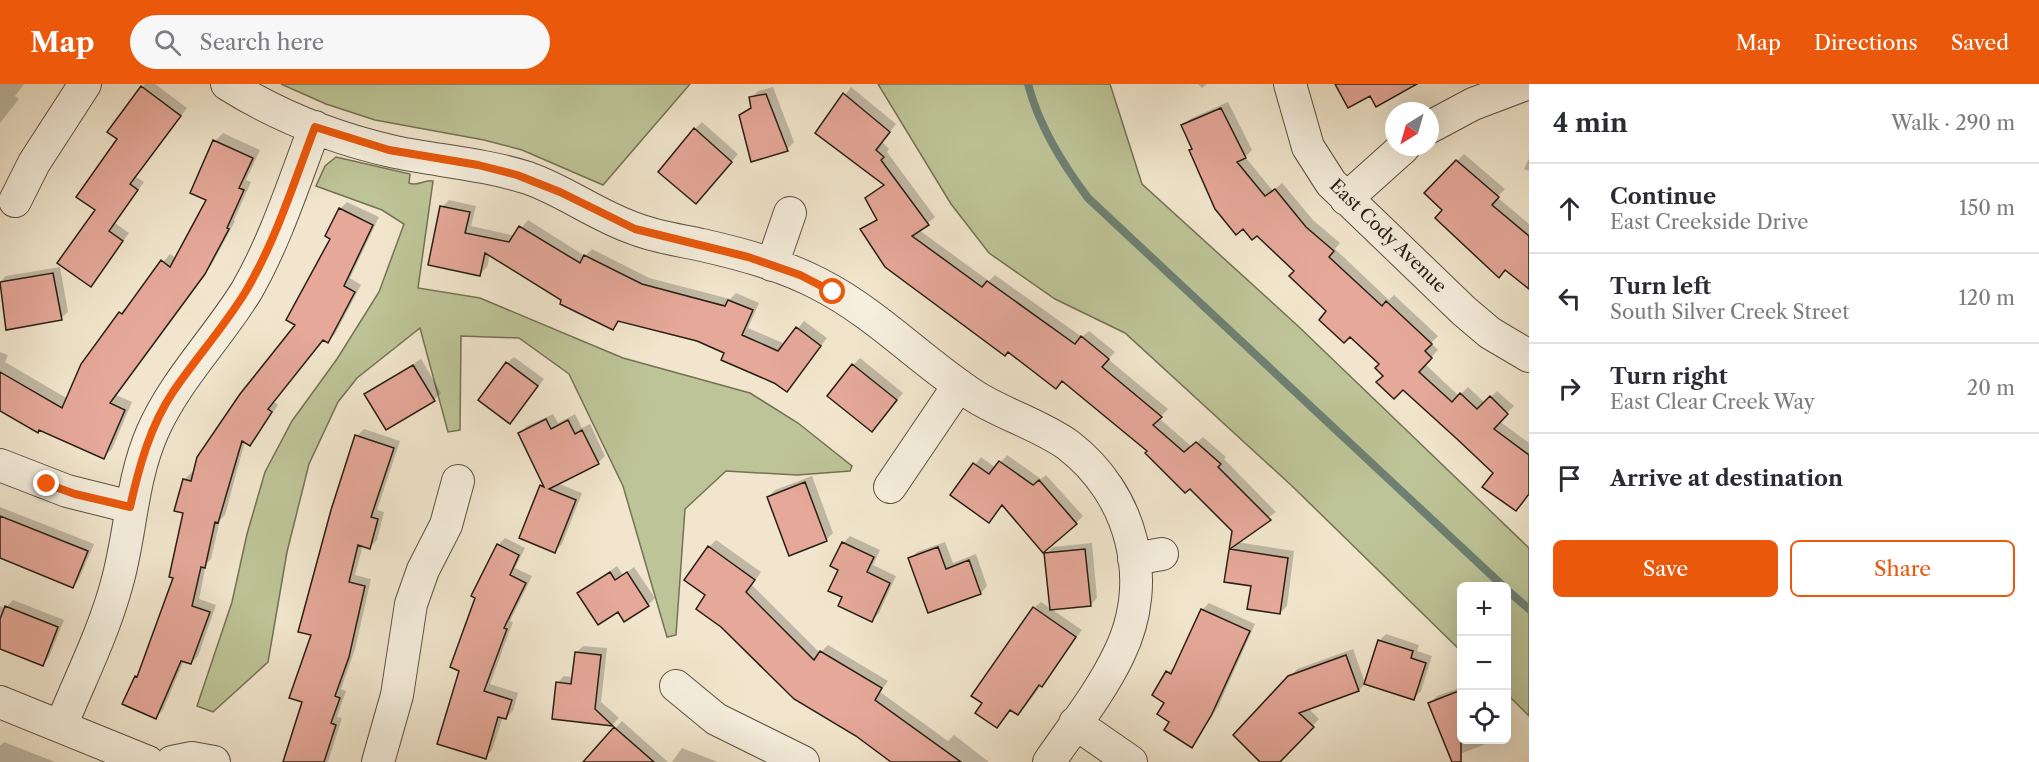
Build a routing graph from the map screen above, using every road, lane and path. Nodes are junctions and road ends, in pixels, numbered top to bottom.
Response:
1 (85, 84) edge
2 (227, 84) edge
3 (1290, 84) edge
4 (1526, 84) edge
5 (1439, 122) edge
6 (315, 127) junction
7 (1394, 156) edge
8 (1346, 199) junction
9 (15, 201) dead end
10 (790, 213) dead end
11 (772, 265) junction
12 (1529, 356) edge
13 (959, 385) junction
14 (0, 465) edge
15 (458, 481) dead end
16 (890, 486) dead end
17 (130, 507) junction
18 (676, 686) dead end
19 (0, 702) edge
20 (1075, 723) junction
21 (61, 726) junction
22 (147, 762) edge
23 (172, 762) edge
24 (214, 762) edge
25 (378, 762) edge
26 (803, 762) edge
27 (1049, 762) edge
28 (1131, 762) edge

1 - 9 street
2 - 6 street
3 - 8 street, East Cody Avenue
4 - 5 street
6 - 11 street
6 - 17 street
7 - 8 street
8 - 12 street, East Cody Avenue
10 - 11 street
11 - 13 street
13 - 16 street
13 - 20 street
14 - 17 street
15 - 25 street
17 - 21 street
18 - 26 street
19 - 21 street
20 - 27 street
20 - 28 street
21 - 22 street
23 - 24 street

